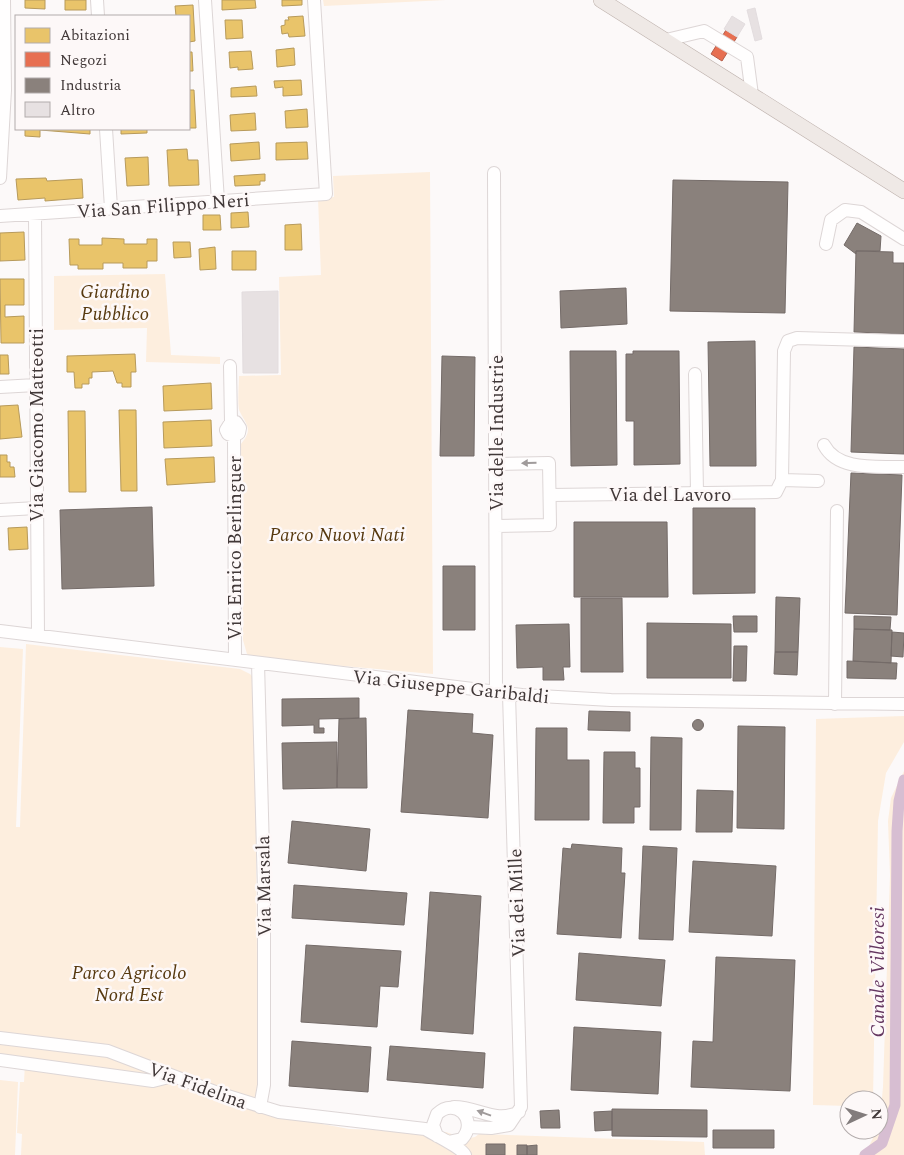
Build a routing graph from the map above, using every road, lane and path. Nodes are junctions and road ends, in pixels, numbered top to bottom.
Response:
1 (4, 0) edge
2 (97, 0) edge
3 (205, 0) edge
4 (314, 0) edge
5 (601, 0) edge
6 (98, 15) edge
7 (666, 40) junction
8 (752, 95) junction
9 (106, 130) edge
10 (494, 173) dead end
11 (0, 178) edge
12 (904, 191) edge
13 (218, 201) junction
14 (111, 208) junction
15 (35, 214) junction
16 (0, 216) edge
17 (904, 238) edge
18 (826, 244) dead end
19 (904, 341) edge
20 (230, 366) dead end
21 (694, 374) dead end
22 (36, 385) junction
23 (0, 387) edge
24 (824, 445) dead end
25 (496, 464) junction
26 (904, 467) edge
27 (782, 480) junction
28 (818, 481) dead end
29 (697, 493) junction
30 (550, 495) junction
31 (37, 508) junction
32 (0, 510) edge
33 (837, 511) dead end
34 (496, 526) junction
35 (0, 631) edge
36 (38, 636) junction
37 (235, 660) junction
38 (258, 663) junction
39 (502, 693) junction
40 (836, 704) junction
41 (904, 704) edge
42 (0, 1040) edge
43 (0, 1060) edge
44 (173, 1076) junction
45 (260, 1107) junction
46 (449, 1107) junction
47 (519, 1112) junction
48 (437, 1114) junction
49 (398, 1126) junction
50 (468, 1129) junction
51 (442, 1139) junction
52 (465, 1155) edge
53 (469, 1155) edge

1 - 11 street
2 - 6 street
3 - 13 street
4 - 13 street, Via San Filippo Neri
5 - 7 main road
7 - 8 main road
7 - 8 street
8 - 12 main road
9 - 14 street
10 - 25 street, Via delle Industrie
13 - 14 street, Via San Filippo Neri
14 - 15 street, Via San Filippo Neri
15 - 16 street, Via San Filippo Neri
15 - 22 street, Via Giacomo Matteotti
17 - 18 street
19 - 27 street
20 - 37 street, Via Enrico Berlinguer
21 - 29 street
22 - 23 street
22 - 31 street, Via Giacomo Matteotti
24 - 26 street
30 -> 25 street
25 - 34 street, Via delle Industrie
27 - 28 street
27 - 29 street, Via del Lavoro
29 - 30 street, Via del Lavoro
30 - 34 street
31 - 32 street
31 - 36 street, Via Giacomo Matteotti
33 - 40 street
34 - 39 street, Via delle Industrie
35 - 36 street, Via Giuseppe Garibaldi
36 - 37 street, Via Giuseppe Garibaldi
37 - 38 street, Via Giuseppe Garibaldi
38 - 39 street, Via Giuseppe Garibaldi
38 - 45 street, Via Marsala
39 - 40 street, Via Giuseppe Garibaldi
39 - 47 street, Via dei Mille
40 - 41 street, Via Giuseppe Garibaldi
42 - 44 street, Via Fidelina
43 - 44 street
44 - 45 street, Via Fidelina
45 - 49 street, Via Fidelina
47 -> 46 street
46 - 48 street, Via Fidelina
46 - 50 street
47 - 50 street
48 - 49 street, Via Fidelina
48 - 51 street
49 - 51 street, Via Fidelina
50 - 51 street
50 - 53 street
51 - 52 street, Via Fidelina

